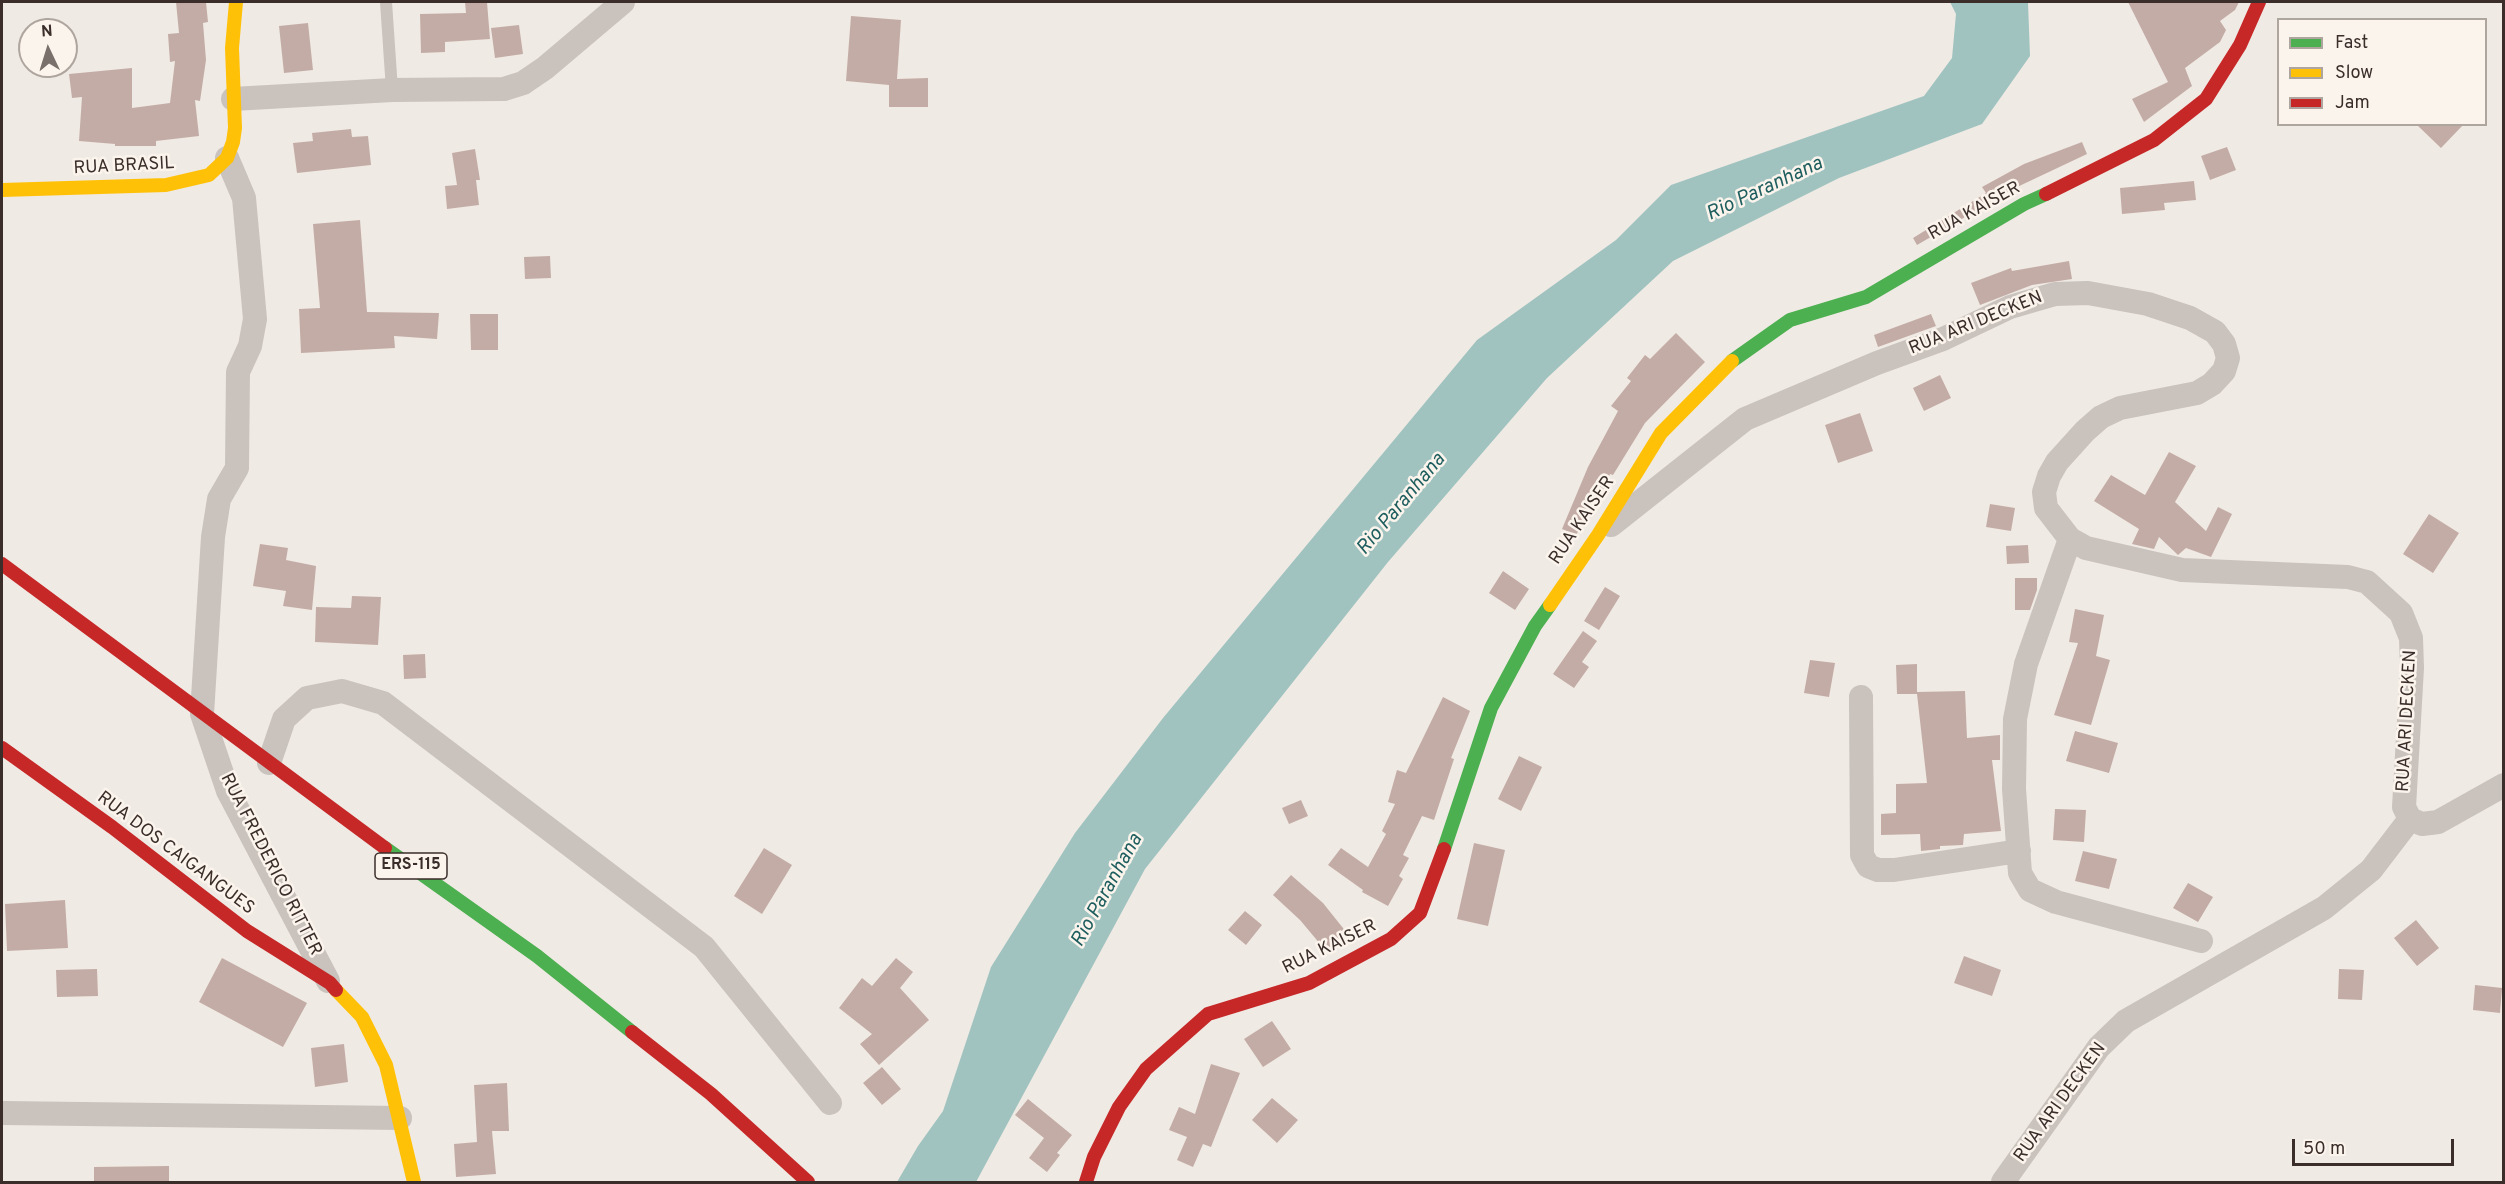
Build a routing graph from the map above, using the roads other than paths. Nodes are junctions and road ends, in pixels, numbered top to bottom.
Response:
1 (236, 2) edge
2 (386, 2) edge
3 (623, 2) edge
4 (2259, 2) edge
5 (392, 90) junction
6 (233, 99) junction
7 (228, 158) junction
8 (2, 190) edge
9 (1598, 535) junction
10 (2070, 539) junction
11 (2, 564) edge
12 (1861, 697) dead end
13 (202, 714) junction
14 (2, 748) edge
15 (269, 764) junction
16 (2504, 785) edge
17 (2410, 819) junction
18 (2019, 851) junction
19 (2201, 941) dead end
20 (330, 983) junction
21 (830, 1103) dead end
22 (2, 1113) edge
23 (400, 1118) junction
24 (414, 1182) edge
25 (808, 1182) edge
26 (1086, 1182) edge
27 (2003, 1182) edge

1 - 6 street
2 - 5 lane
3 - 5 street
4 - 9 street, RUA KAISER
5 - 6 street
6 - 7 street
7 - 8 street, RUA BRASIL
7 - 13 street, RUA FREDERICO RITTER
9 - 10 street, RUA ARI DECKEN
9 - 26 street, RUA KAISER
10 - 17 street, RUA ARI DECKEN
10 - 18 street
11 - 13 street, ERS-115
12 - 18 street
13 - 15 street, ERS-115
13 - 20 street, RUA FREDERICO RITTER
14 - 20 street, RUA DOS CAIGANGUES
15 - 21 street
15 - 25 street, ERS-115
16 - 17 street, RUA ARI DECKEN
17 - 27 street, RUA ARI DECKEN
18 - 19 street
20 - 23 street, RUA FREDERICO RITTER
22 - 23 street
23 - 24 street, RUA FREDERICO RITTER

